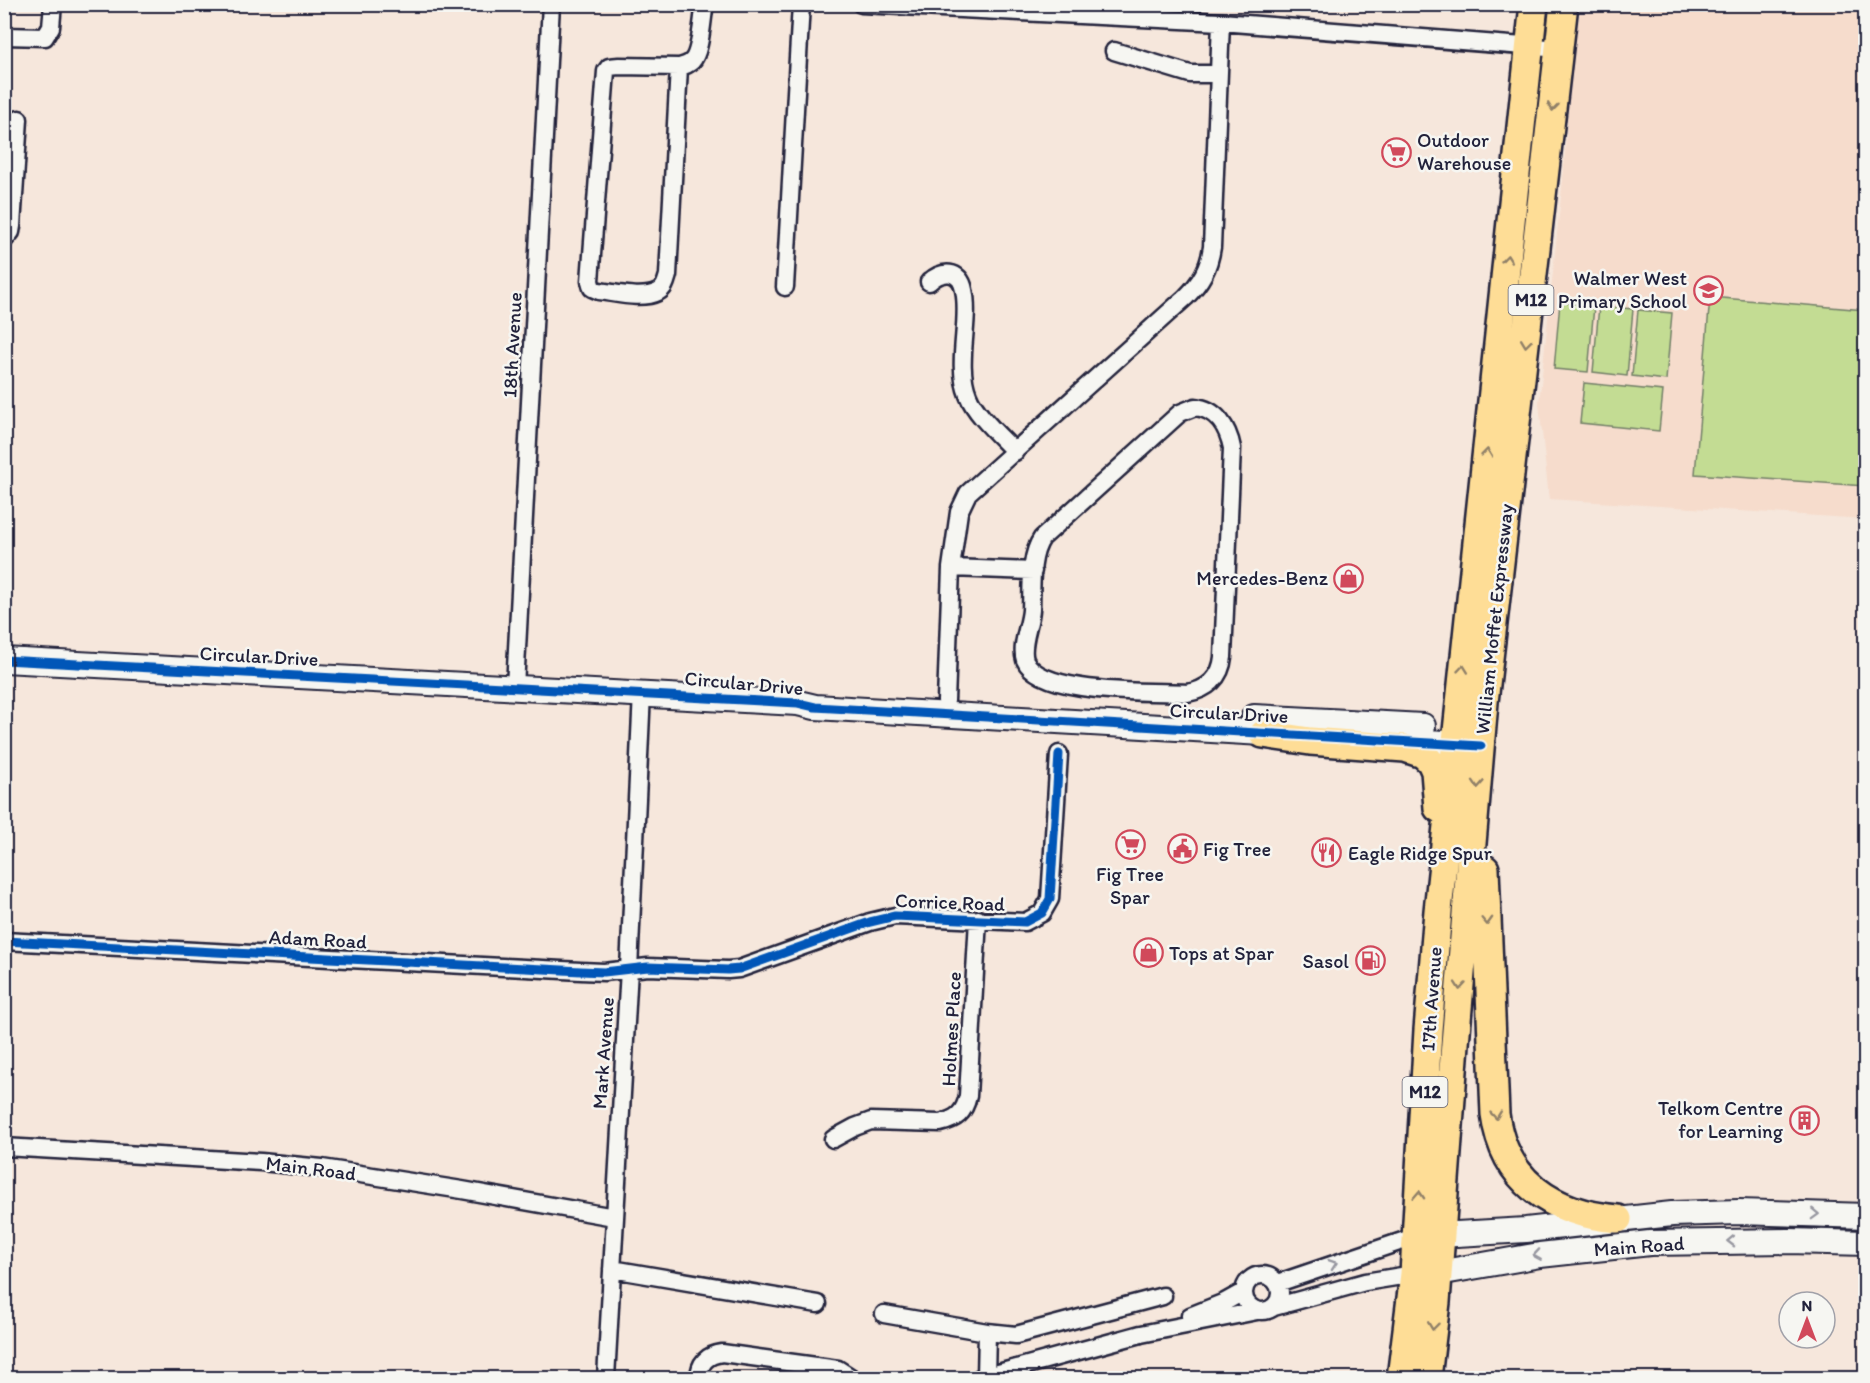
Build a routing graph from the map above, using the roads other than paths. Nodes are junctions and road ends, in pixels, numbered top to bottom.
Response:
1 (53, 4) edge
2 (551, 4) edge
3 (705, 4) edge
4 (801, 4) edge
5 (861, 4) edge
6 (1534, 4) edge
7 (1564, 4) edge
8 (1221, 22) junction
9 (4, 36) edge
10 (1530, 46) junction
11 (1560, 49) junction
12 (1114, 51) dead end
13 (679, 67) junction
14 (1219, 74) junction
15 (19, 119) dead end
16 (4, 240) edge
17 (929, 282) dead end
18 (784, 286) dead end
19 (1015, 452) junction
20 (951, 568) junction
21 (1033, 571) junction
22 (4, 660) edge
23 (515, 687) junction
24 (642, 693) junction
25 (946, 701) junction
26 (798, 703) junction
27 (1263, 734) junction
28 (1469, 736) junction
29 (1059, 753) dead end
30 (1475, 823) junction
31 (1445, 842) junction
32 (978, 919) junction
33 (4, 941) edge
34 (629, 969) junction
35 (834, 1139) dead end
36 (4, 1147) edge
37 (1866, 1216) edge
38 (614, 1217) junction
39 (1618, 1219) junction
40 (1428, 1236) junction
41 (1866, 1243) edge
42 (612, 1269) junction
43 (1426, 1274) junction
44 (1278, 1283) junction
45 (1243, 1292) junction
46 (1163, 1296) dead end
47 (818, 1304) dead end
48 (1274, 1307) junction
49 (1257, 1311) junction
50 (884, 1314) dead end
51 (987, 1332) junction
52 (1141, 1334) junction
53 (606, 1378) edge
54 (699, 1378) edge
55 (852, 1378) edge
56 (983, 1378) edge
57 (1401, 1378) edge
58 (1427, 1378) edge

1 - 9 street
2 - 23 street, 18th Avenue
3 - 13 street
4 - 18 street
5 - 8 street
6 - 10 main road, William Moffet Expressway / M12
7 - 11 main road, William Moffet Expressway / M12
8 - 10 street
8 - 14 street
10 - 11 street
28 -> 10 main road, William Moffet Expressway / M12
11 -> 28 main road, William Moffet Expressway / M12
12 - 14 street
13 - 13 street
14 - 19 street
15 - 16 street
17 - 19 street
19 - 20 street
20 - 21 street
20 - 25 street
21 - 21 street
22 - 23 street, Circular Drive
23 - 24 street, Circular Drive
24 - 26 street, Circular Drive
24 - 34 street, Mark Avenue
25 - 26 street, Circular Drive
25 - 28 street, Circular Drive
26 - 27 street, Circular Drive
27 - 28 street, Circular Drive
27 - 31 main road
28 -> 30 main road, William Moffet Expressway / M12
28 - 31 main road, 17th Avenue / M12
29 - 32 street, Corrice Road
30 -> 39 main road
30 -> 40 main road, William Moffet Expressway / M12
40 -> 31 main road, 17th Avenue / M12
32 - 34 street, Corrice Road
32 - 35 street, Holmes Place
33 - 34 street, Adam Road
34 - 38 street, Mark Avenue
36 - 38 street, Main Road
39 -> 37 street, Main Road
38 - 42 street, Mark Avenue
39 - 40 street, Main Road
40 - 43 main road, 17th Avenue / M12
44 -> 40 street
41 -> 43 street, Main Road
42 - 47 street
42 - 53 street, Mark Avenue
43 - 48 street
43 - 57 main road, 17th Avenue / M12
43 -> 58 main road, M12
44 - 45 street
44 - 48 street
45 - 49 street
45 - 52 street
46 - 51 street
48 - 49 street
49 - 52 street
50 - 51 street
51 - 56 street
52 - 56 street
54 - 55 street

